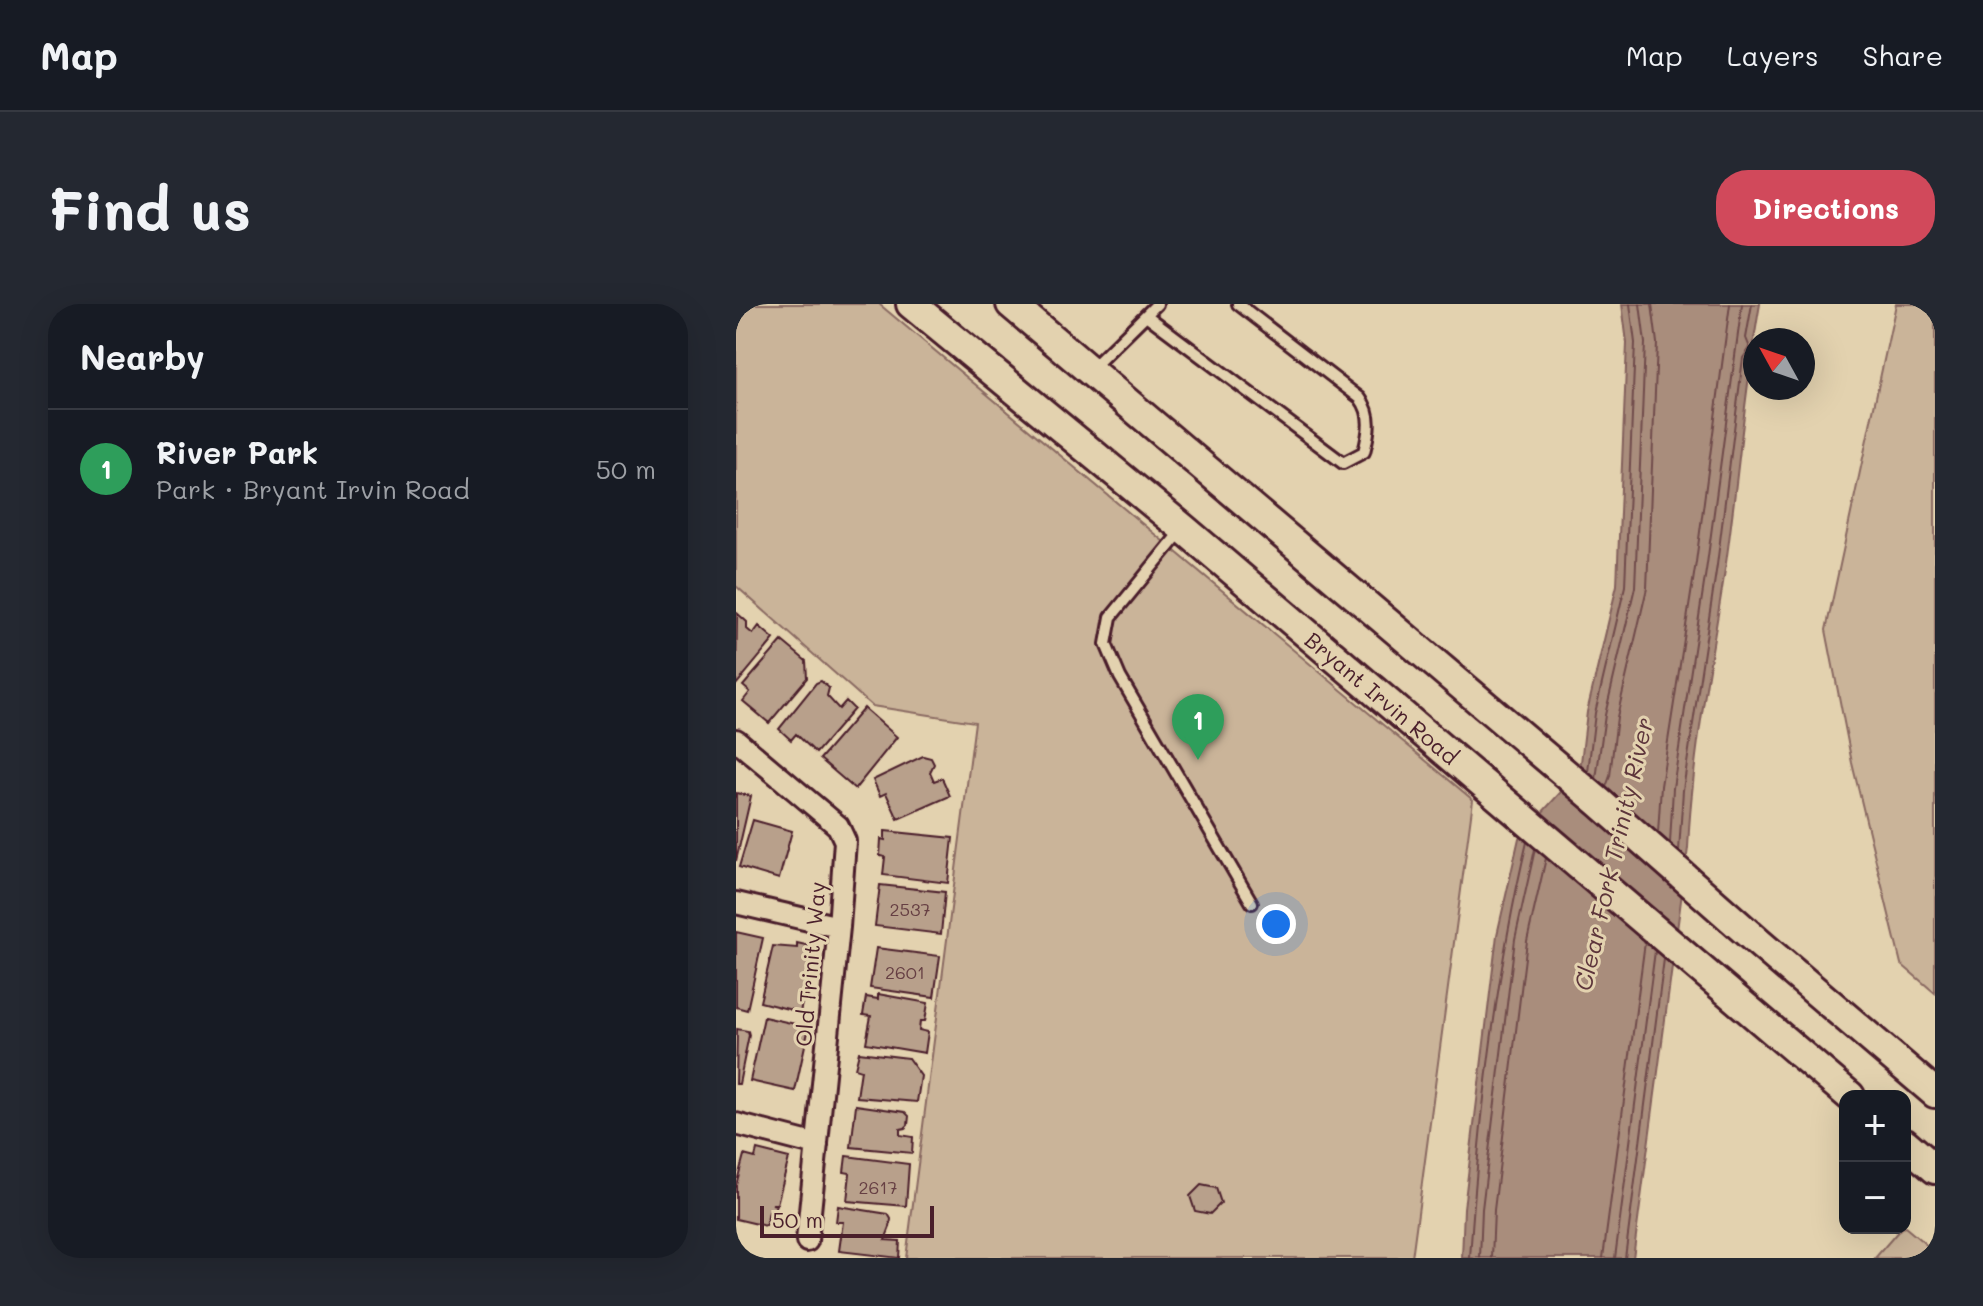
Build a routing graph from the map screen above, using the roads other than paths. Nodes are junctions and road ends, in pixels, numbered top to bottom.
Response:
1 (911, 304) edge
2 (1011, 304) edge
3 (1157, 304) edge
4 (1238, 304) edge
5 (1146, 315) junction
6 (1090, 371) junction
7 (1184, 529) junction
8 (736, 740) edge
9 (736, 903) edge
10 (1252, 903) dead end
11 (839, 927) junction
12 (1843, 1090) edge
13 (1935, 1093) edge
14 (736, 1124) edge
15 (817, 1145) junction
16 (1911, 1148) edge
17 (1935, 1169) edge
18 (807, 1241) dead end

1 - 7 main road, Bryant Irvin Road
2 - 6 main road
3 - 5 lane
4 - 5 lane
5 - 6 lane
6 - 13 main road
7 - 10 lane
7 - 12 main road, Bryant Irvin Road
8 - 11 street, Old Trinity Way
9 - 11 street
11 - 15 street, Old Trinity Way
14 - 15 street
15 - 18 street, Old Trinity Way
16 - 17 main road

